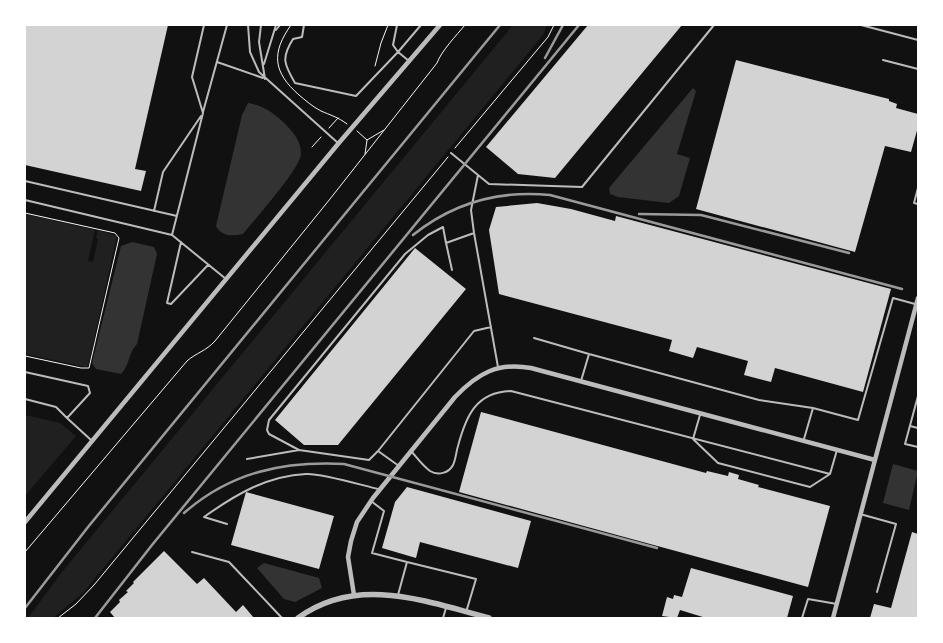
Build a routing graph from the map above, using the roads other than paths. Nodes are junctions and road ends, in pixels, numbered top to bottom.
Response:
1 (204, 25) edge
2 (227, 25) edge
3 (248, 25) edge
4 (260, 25) edge
5 (278, 25) edge
6 (304, 25) edge
7 (397, 25) edge
8 (421, 25) edge
9 (440, 25) edge
10 (714, 25) edge
11 (861, 25) edge
12 (918, 40) edge
13 (398, 52) junction
14 (883, 60) dead end
15 (217, 62) junction
16 (409, 62) junction
17 (263, 67) junction
18 (918, 69) edge
19 (266, 79) junction
20 (918, 99) edge
21 (918, 104) edge
22 (203, 114) junction
23 (338, 144) junction
24 (451, 153) road end
25 (478, 175) junction
26 (25, 181) edge
27 (918, 188) edge
28 (25, 200) edge
29 (918, 204) edge
30 (154, 211) junction
31 (177, 216) junction
32 (474, 233) junction
33 (172, 235) junction
34 (181, 242) junction
35 (446, 242) junction
36 (209, 265) junction
37 (452, 270) dead end
38 (226, 279) junction
39 (918, 298) edge
40 (916, 304) junction
41 (916, 311) edge
42 (491, 327) junction
43 (534, 338) dead end
44 (589, 354) junction
45 (498, 367) junction
46 (25, 372) edge
47 (581, 381) junction
48 (918, 396) edge
49 (25, 400) edge
50 (813, 408) junction
51 (700, 413) junction
52 (67, 418) junction
53 (910, 426) junction
54 (918, 428) edge
55 (693, 439) junction
56 (92, 440) junction
57 (804, 441) junction
58 (918, 447) edge
59 (299, 450) junction
60 (837, 450) junction
61 (411, 451) junction
62 (378, 452) junction
63 (247, 459) dead end
64 (875, 460) junction
65 (399, 466) junction
66 (830, 474) junction
67 (380, 490) junction
68 (371, 501) junction
69 (860, 514) junction
70 (25, 522) edge
71 (227, 524) dead end
72 (192, 552) dead end
73 (407, 562) junction
74 (877, 592) dead end
75 (354, 595) junction
76 (398, 595) junction
77 (837, 604) junction
78 (446, 607) junction
79 (466, 612) junction
80 (282, 618) edge
81 (298, 618) edge
82 (443, 618) edge
83 (489, 618) edge
84 (802, 618) edge
85 (833, 618) edge

1 - 22 lane
2 - 15 lane
3 - 19 lane
4 - 17 lane
5 - 17 lane
6 - 13 lane
7 - 13 lane
8 - 13 lane
9 - 16 street
10 - 25 lane
11 - 12 lane
13 - 16 lane
14 - 18 lane
15 - 19 lane
15 - 22 lane
16 - 23 street
17 - 19 lane
19 - 23 lane
20 - 21 lane
22 - 30 lane
22 - 31 lane
23 - 38 street
24 - 25 lane
25 - 32 lane
26 - 30 lane
27 - 29 lane
28 - 33 lane
30 - 31 lane
31 - 33 lane
32 - 35 lane
32 - 42 lane
33 - 34 lane
34 - 36 lane
34 - 36 lane
35 - 37 lane
35 - 59 lane
36 - 38 lane
38 - 56 street
39 - 40 street
40 - 41 street
40 - 50 lane
41 - 64 street
42 - 45 lane
42 - 62 lane
43 - 44 lane
44 - 47 lane
44 - 50 lane
45 - 47 street
45 - 61 street
46 - 52 lane
47 - 51 street
48 - 53 lane
49 - 52 lane
50 - 57 lane
51 - 55 lane
51 - 57 street
52 - 56 lane
53 - 54 lane
53 - 58 lane
55 - 61 lane
55 - 66 lane
55 - 66 lane
56 - 70 street
57 - 60 street
59 - 62 lane
59 - 63 lane
60 - 64 street
60 - 66 lane
61 - 65 street
62 - 65 lane
64 - 69 street
65 - 67 street
67 - 68 street
67 - 71 lane
68 - 73 lane
68 - 75 street
69 - 74 lane
69 - 77 street
72 - 80 lane
73 - 76 lane
73 - 79 lane
75 - 76 street
75 - 81 street
76 - 78 street
77 - 84 lane
77 - 85 street
78 - 79 street
78 - 82 lane
79 - 83 street

